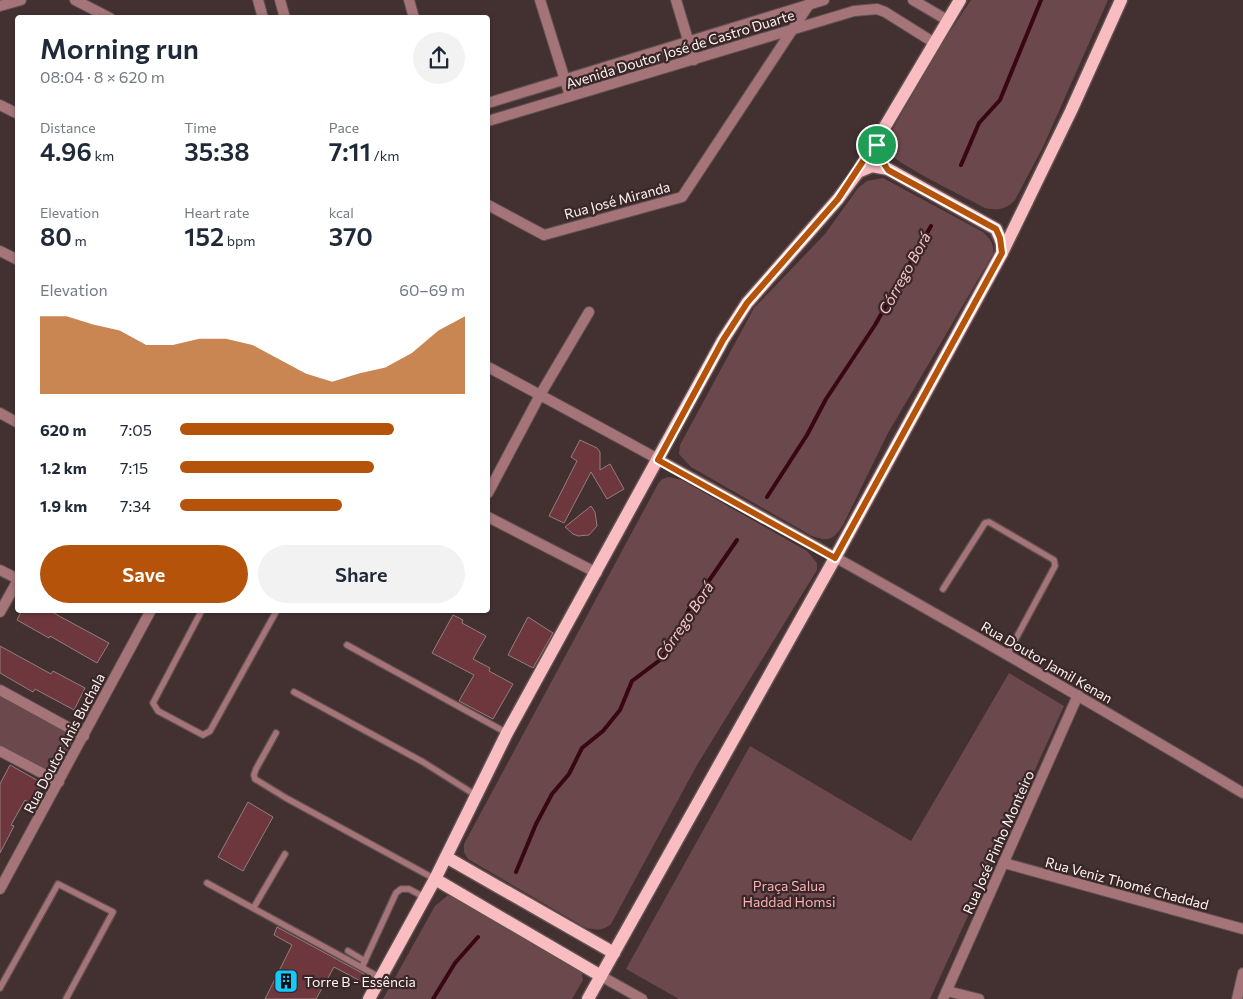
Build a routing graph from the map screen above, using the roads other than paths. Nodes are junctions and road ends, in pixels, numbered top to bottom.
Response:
1 (21, 0) edge
2 (76, 0) edge
3 (95, 0) edge
4 (258, 0) edge
5 (280, 0) edge
6 (409, 0) edge
7 (540, 0) edge
8 (676, 0) edge
9 (824, 0) edge
10 (913, 0) edge
11 (960, 0) edge
12 (1121, 0) edge
13 (810, 2) edge
14 (876, 5) edge
15 (0, 6) edge
16 (106, 15) edge
17 (262, 15) edge
18 (284, 15) edge
19 (413, 15) edge
20 (947, 20) junction
21 (792, 29) junction
22 (933, 42) junction
23 (688, 43) junction
24 (694, 60) junction
25 (564, 80) junction
26 (570, 96) junction
27 (490, 102) edge
28 (0, 105) edge
29 (15, 112) edge
30 (490, 120) edge
31 (877, 140) junction
32 (888, 170) junction
33 (858, 172) junction
34 (490, 206) edge
35 (1019, 220) junction
36 (996, 229) junction
37 (0, 251) edge
38 (1002, 253) junction
39 (15, 258) edge
40 (589, 312) dead end
41 (490, 368) edge
42 (540, 395) junction
43 (0, 413) edge
44 (15, 421) edge
45 (658, 460) junction
46 (490, 489) edge
47 (490, 518) edge
48 (835, 558) junction
49 (0, 570) edge
50 (596, 573) junction
51 (15, 578) edge
52 (15, 585) edge
53 (943, 588) dead end
54 (0, 612) edge
55 (149, 613) edge
56 (200, 613) edge
57 (276, 613) edge
58 (347, 645) dead end
59 (1007, 655) junction
60 (0, 690) edge
61 (294, 692) dead end
62 (1078, 695) junction
63 (276, 733) dead end
64 (508, 733) junction
65 (84, 736) junction
66 (0, 751) edge
67 (59, 782) junction
68 (1243, 793) edge
69 (477, 796) junction
70 (285, 854) dead end
71 (446, 857) junction
72 (1004, 863) junction
73 (435, 880) junction
74 (208, 883) dead end
75 (0, 889) edge
76 (425, 897) junction
77 (254, 907) junction
78 (1243, 929) edge
79 (348, 952) dead end
80 (614, 953) junction
81 (364, 964) junction
82 (1243, 973) edge
83 (601, 976) junction
84 (381, 978) junction
85 (0, 988) edge
86 (945, 995) edge
87 (66, 999) edge
88 (369, 999) edge
89 (588, 999) edge
90 (642, 999) edge
91 (979, 999) edge
92 (1237, 999) edge

1 - 15 street
2 - 16 street
3 - 16 street
4 - 17 street
5 - 18 street
6 - 19 street
7 - 25 street
8 - 23 street
9 - 13 street, Avenida Doutor José de Castro Duarte
10 - 20 street
11 - 20 main road
12 - 35 main road
13 - 21 street, Rua José Miranda
13 - 23 street, Avenida Doutor José de Castro Duarte
14 - 21 street, Avenida Doutor José de Castro Duarte
14 - 22 street, Avenida Doutor José de Castro Duarte
20 - 22 main road
21 - 24 street, Avenida Doutor José de Castro Duarte
21 - 34 street, Rua José Miranda
22 - 31 main road
23 - 24 street
23 - 25 street, Avenida Doutor José de Castro Duarte
24 - 26 street, Avenida Doutor José de Castro Duarte
25 - 26 street
25 - 27 street, Avenida Doutor José de Castro Duarte
26 - 30 street, Avenida Doutor José de Castro Duarte
28 - 29 street
31 - 32 main road
31 - 33 main road
32 - 33 main road
32 - 36 main road
33 - 45 main road
35 - 36 main road
35 - 38 main road
36 - 38 main road
37 - 39 street
38 - 48 main road
40 - 42 street
41 - 42 street, Rua Doutor Jamil Kenan
42 - 45 street, Rua Doutor Jamil Kenan
42 - 46 street
43 - 44 street
45 - 48 street, Rua Doutor Jamil Kenan
45 - 50 main road
47 - 50 street
48 - 59 street, Rua Doutor Jamil Kenan
48 - 80 main road
49 - 51 street
50 - 64 main road
52 - 54 street
53 - 59 lane
55 - 65 street, Rua Doutor Anis Buchala
56 - 57 lane
58 - 64 lane
59 - 62 street, Rua Doutor Jamil Kenan
60 - 65 street
61 - 69 lane
62 - 68 street, Rua Doutor Jamil Kenan
62 - 72 street, Rua José Pinho Monteiro
63 - 73 lane
64 - 69 main road
65 - 67 street, Rua Doutor Anis Buchala
66 - 67 street
67 - 75 street, Rua Doutor Anis Buchala
69 - 71 main road
70 - 77 lane
71 - 73 main road
71 - 80 main road
72 - 78 street, Rua Veniz Thomé Chaddad
72 - 86 street, Rua José Pinho Monteiro
73 - 76 main road
73 - 83 main road
74 - 77 lane
76 - 81 lane
76 - 84 main road
77 - 81 lane
79 - 81 lane
80 - 83 main road
81 - 84 lane
82 - 92 street
83 - 89 main road
83 - 90 street
84 - 88 main road
85 - 87 lane
86 - 91 street

